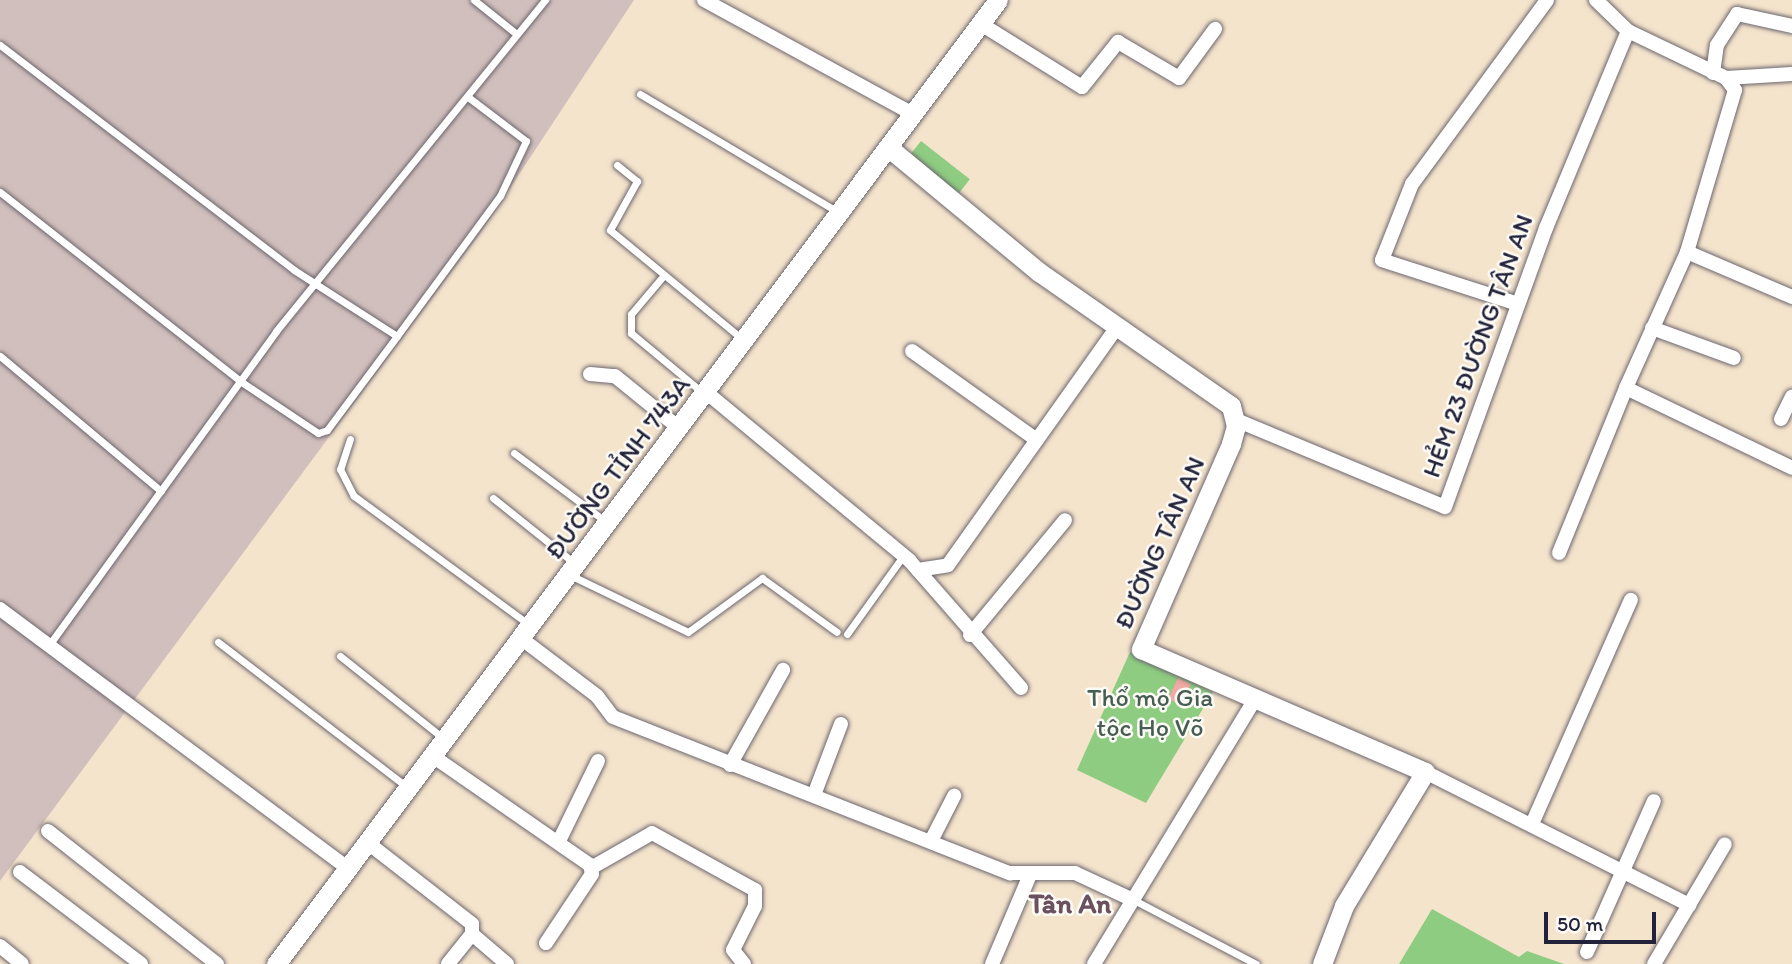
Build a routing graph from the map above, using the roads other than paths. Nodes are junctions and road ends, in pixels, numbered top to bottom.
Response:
1 (474, 0) edge
2 (545, 0) edge
3 (704, 0) edge
4 (998, 0) edge
5 (1547, 0) edge
6 (1596, 0) edge
7 (981, 24) junction
8 (1792, 26) edge
9 (1215, 29) dead end
10 (1628, 31) junction
11 (514, 32) junction
12 (0, 45) edge
13 (1792, 74) edge
14 (1720, 75) junction
15 (640, 94) dead end
16 (468, 97) junction
17 (913, 114) junction
18 (888, 148) junction
19 (618, 165) dead end
20 (0, 192) edge
21 (840, 213) junction
22 (1687, 253) junction
23 (664, 275) junction
24 (315, 282) junction
25 (1792, 297) edge
26 (1518, 304) junction
27 (1118, 326) junction
28 (1652, 328) junction
29 (397, 336) junction
30 (744, 341) junction
31 (912, 351) dead end
32 (0, 356) edge
33 (1734, 358) dead end
34 (590, 374) dead end
35 (240, 381) junction
36 (1626, 388) junction
37 (706, 393) junction
38 (1792, 396) edge
39 (1781, 419) dead end
40 (1236, 420) junction
41 (679, 428) junction
42 (351, 439) dead end
43 (1037, 440) junction
44 (514, 453) dead end
45 (1792, 468) edge
46 (161, 491) junction
47 (493, 498) dead end
48 (1065, 520) dead end
49 (608, 524) junction
50 (1559, 553) dead end
51 (904, 555) junction
52 (574, 570) junction
53 (918, 570) junction
54 (1631, 600) dead end
55 (0, 609) edge
56 (837, 632) dead end
57 (527, 633) junction
58 (848, 634) dead end
59 (970, 635) junction
60 (218, 642) dead end
61 (48, 645) junction
62 (340, 656) dead end
63 (782, 670) dead end
64 (1021, 688) dead end
65 (1255, 699) junction
66 (841, 724) dead end
67 (446, 741) junction
68 (434, 757) junction
69 (598, 761) dead end
70 (730, 765) junction
71 (1425, 772) junction
72 (410, 789) junction
73 (814, 795) junction
74 (954, 796) dead end
75 (1654, 801) dead end
76 (1532, 824) junction
77 (47, 831) dead end
78 (559, 841) junction
79 (931, 841) junction
80 (368, 843) junction
81 (1724, 844) dead end
82 (348, 868) junction
83 (591, 868) junction
84 (1623, 871) junction
85 (20, 872) dead end
86 (1030, 875) junction
87 (1131, 899) junction
88 (1689, 905) junction
89 (472, 934) junction
90 (546, 943) dead end
91 (0, 946) edge
92 (1587, 952) dead end
93 (22, 964) edge
94 (141, 964) edge
95 (217, 964) edge
96 (276, 964) edge
97 (448, 964) edge
98 (507, 964) edge
99 (744, 964) edge
100 (992, 964) edge
101 (1094, 964) edge
102 (1255, 964) edge
103 (1322, 964) edge
104 (1654, 964) edge

1 - 11 lane
2 - 11 lane
3 - 17 street
4 - 7 street, ĐƯỜNG TỈNH 743A
5 - 26 street
6 - 10 street
7 - 9 street
7 - 17 street, ĐƯỜNG TỈNH 743A
8 - 14 street
10 - 14 street
10 - 26 street, HẺM 23 ĐƯỜNG TÂN AN
11 - 16 lane
12 - 24 lane
13 - 14 street
14 - 22 street
15 - 21 lane
16 - 24 lane
16 - 29 lane
17 - 18 street, ĐƯỜNG TỈNH 743A
18 - 21 street, ĐƯỜNG TỈNH 743A
18 - 27 street
19 - 23 lane
20 - 35 lane
21 - 30 street, ĐƯỜNG TỈNH 743A
22 - 25 street
22 - 28 street
23 - 30 lane
23 - 37 lane
24 - 29 lane
24 - 35 lane
26 - 40 street, HẺM 23 ĐƯỜNG TÂN AN
27 - 40 street
27 - 43 street
28 - 33 street
28 - 36 street
29 - 35 lane
30 - 37 street, ĐƯỜNG TỈNH 743A
31 - 43 street
32 - 46 lane
34 - 41 street
35 - 46 lane
36 - 45 street
36 - 50 street
37 - 41 street, ĐƯỜNG TỈNH 743A
37 - 51 street
38 - 39 street
40 - 65 street, ĐƯỜNG TÂN AN
41 - 49 street, ĐƯỜNG TỈNH 743A
42 - 57 lane
43 - 53 street
44 - 49 lane
46 - 61 lane
47 - 52 lane
48 - 59 street
49 - 52 street, ĐƯỜNG TỈNH 743A
51 - 53 street
51 - 58 lane
52 - 56 lane
52 - 57 street, ĐƯỜNG TỈNH 743A
53 - 59 street
54 - 76 street
55 - 61 street
57 - 67 street, ĐƯỜNG TỈNH 743A
57 - 70 street
59 - 64 street
60 - 72 lane
61 - 82 street
62 - 67 lane
63 - 70 street
65 - 71 street, ĐƯỜNG TÂN AN
65 - 87 street
66 - 73 street
67 - 68 street, ĐƯỜNG TỈNH 743A
68 - 72 street, ĐƯỜNG TỈNH 743A
68 - 78 street
69 - 78 street
70 - 73 street
71 - 76 street
71 - 103 street
72 - 80 street, ĐƯỜNG TỈNH 743A
73 - 79 street
74 - 79 street
75 - 84 street
76 - 84 street
77 - 95 street
78 - 83 street
79 - 86 street
80 - 82 street, ĐƯỜNG TỈNH 743A
80 - 89 street
81 - 88 street
82 - 96 street, ĐƯỜNG TỈNH 743A
83 - 90 street
83 - 99 street
84 - 88 street
84 - 92 street
85 - 94 street
86 - 87 street
86 - 100 street
87 - 101 street
87 - 102 lane
88 - 104 street
89 - 97 street
89 - 98 street
91 - 93 street

